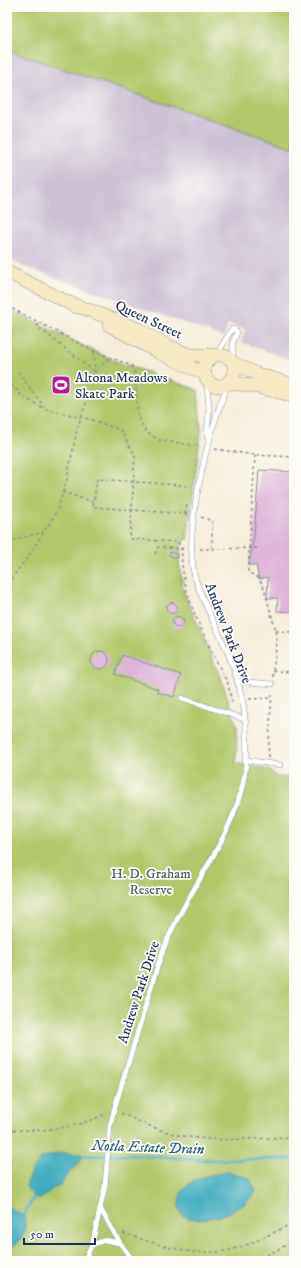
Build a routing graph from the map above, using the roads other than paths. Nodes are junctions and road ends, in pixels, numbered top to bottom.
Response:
1 (7, 272) edge
2 (70, 303) junction
3 (216, 355) junction
4 (233, 363) junction
5 (205, 376) junction
6 (228, 383) junction
7 (294, 385) edge
8 (294, 396) edge
9 (207, 447) junction
10 (238, 681) junction
11 (272, 684) road end
12 (182, 698) dead end
13 (244, 719) junction
14 (246, 760) junction
15 (280, 765) dead end
16 (100, 1208) junction
17 (120, 1243) junction
18 (92, 1244) junction
19 (84, 1261) edge
20 (134, 1261) edge

1 - 2 main road, Queen Street
2 - 3 main road, Queen Street
2 - 5 main road, Queen Street
3 - 4 main road
3 - 4 lane
3 - 5 main road
4 - 6 main road
4 - 7 main road
5 - 6 main road
5 - 9 lane, Andrew Park Drive
6 - 8 main road
6 - 9 lane, Andrew Park Drive
9 - 10 lane, Andrew Park Drive
10 - 11 lane
10 - 13 lane, Andrew Park Drive
12 - 13 lane
13 - 14 lane, Andrew Park Drive
14 - 15 lane
14 - 16 lane, Andrew Park Drive
16 - 17 lane
16 - 18 lane, Andrew Park Drive
17 - 18 lane
17 - 20 lane
18 - 19 lane, Andrew Park Drive

